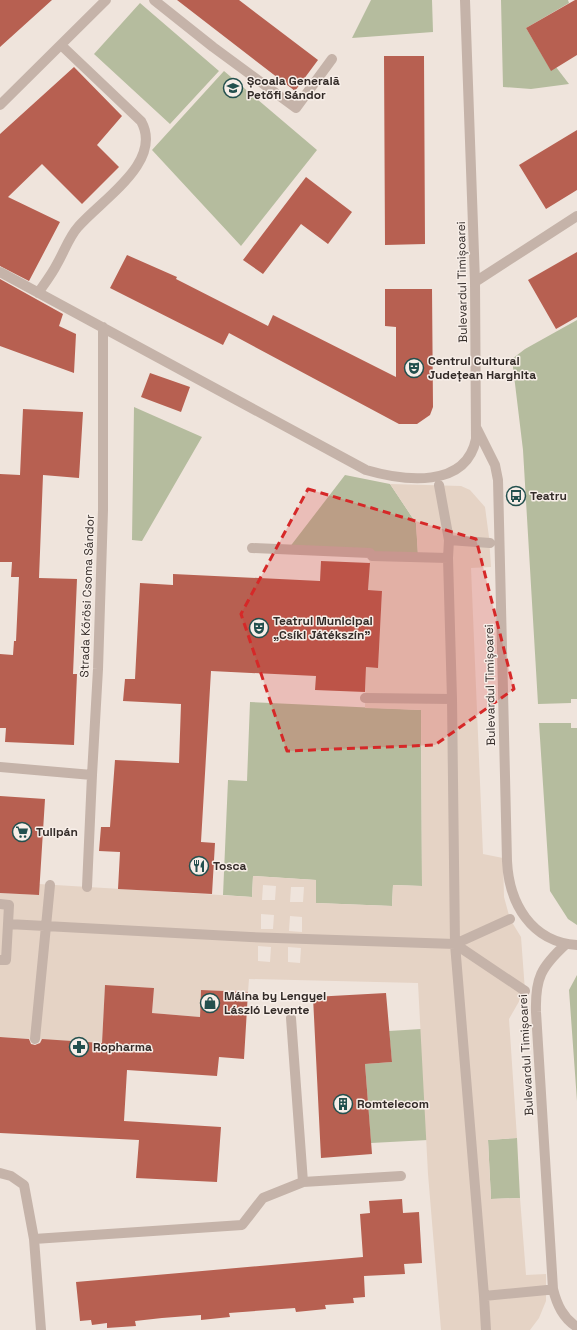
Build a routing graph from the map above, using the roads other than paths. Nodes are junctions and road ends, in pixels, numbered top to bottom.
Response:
1 (106, 0) edge
2 (154, 0) edge
3 (465, 0) edge
4 (61, 45) junction
5 (332, 59) dead end
6 (0, 105) edge
7 (577, 216) edge
8 (0, 272) edge
9 (475, 282) junction
10 (38, 293) junction
11 (102, 327) junction
12 (476, 427) junction
13 (439, 485) dead end
14 (449, 540) junction
15 (490, 543) dead end
16 (252, 548) dead end
17 (448, 558) junction
18 (365, 698) dead end
19 (452, 699) junction
20 (0, 767) edge
21 (92, 775) junction
22 (50, 885) dead end
23 (87, 887) dead end
24 (0, 904) edge
25 (510, 919) dead end
26 (8, 924) junction
27 (46, 926) junction
28 (455, 944) junction
29 (566, 944) junction
30 (577, 945) edge
31 (0, 960) edge
32 (525, 991) dead end
33 (291, 1018) dead end
34 (35, 1039) dead end
35 (0, 1173) edge
36 (401, 1176) dead end
37 (303, 1182) junction
38 (34, 1239) junction
39 (547, 1290) dead end
40 (484, 1296) junction
41 (577, 1327) edge
42 (41, 1330) edge
43 (486, 1330) edge

1 - 4 street
2 - 5 street
3 - 9 street, Bulevardul Timișoarei
4 - 6 street
4 - 10 street
7 - 9 street
8 - 10 street
9 - 12 street, Bulevardul Timișoarei
10 - 11 street
11 - 12 street
11 - 21 street, Strada Kőrösi Csoma Sándor
12 - 29 street, Bulevardul Timișoarei
13 - 14 street
14 - 15 street
14 - 17 street
16 - 17 street
17 - 19 street
18 - 19 street
19 - 28 street
20 - 21 street
21 - 23 street, Strada Kőrösi Csoma Sándor
22 - 27 street
24 - 26 street
25 - 28 street
26 - 27 street
26 - 31 street
27 - 28 street
27 - 34 street
28 - 32 street
28 - 40 street
29 - 30 street
29 - 41 street, Bulevardul Timișoarei
33 - 37 street
35 - 38 street
36 - 37 street
37 - 38 street
38 - 42 street
39 - 40 street
40 - 43 street

